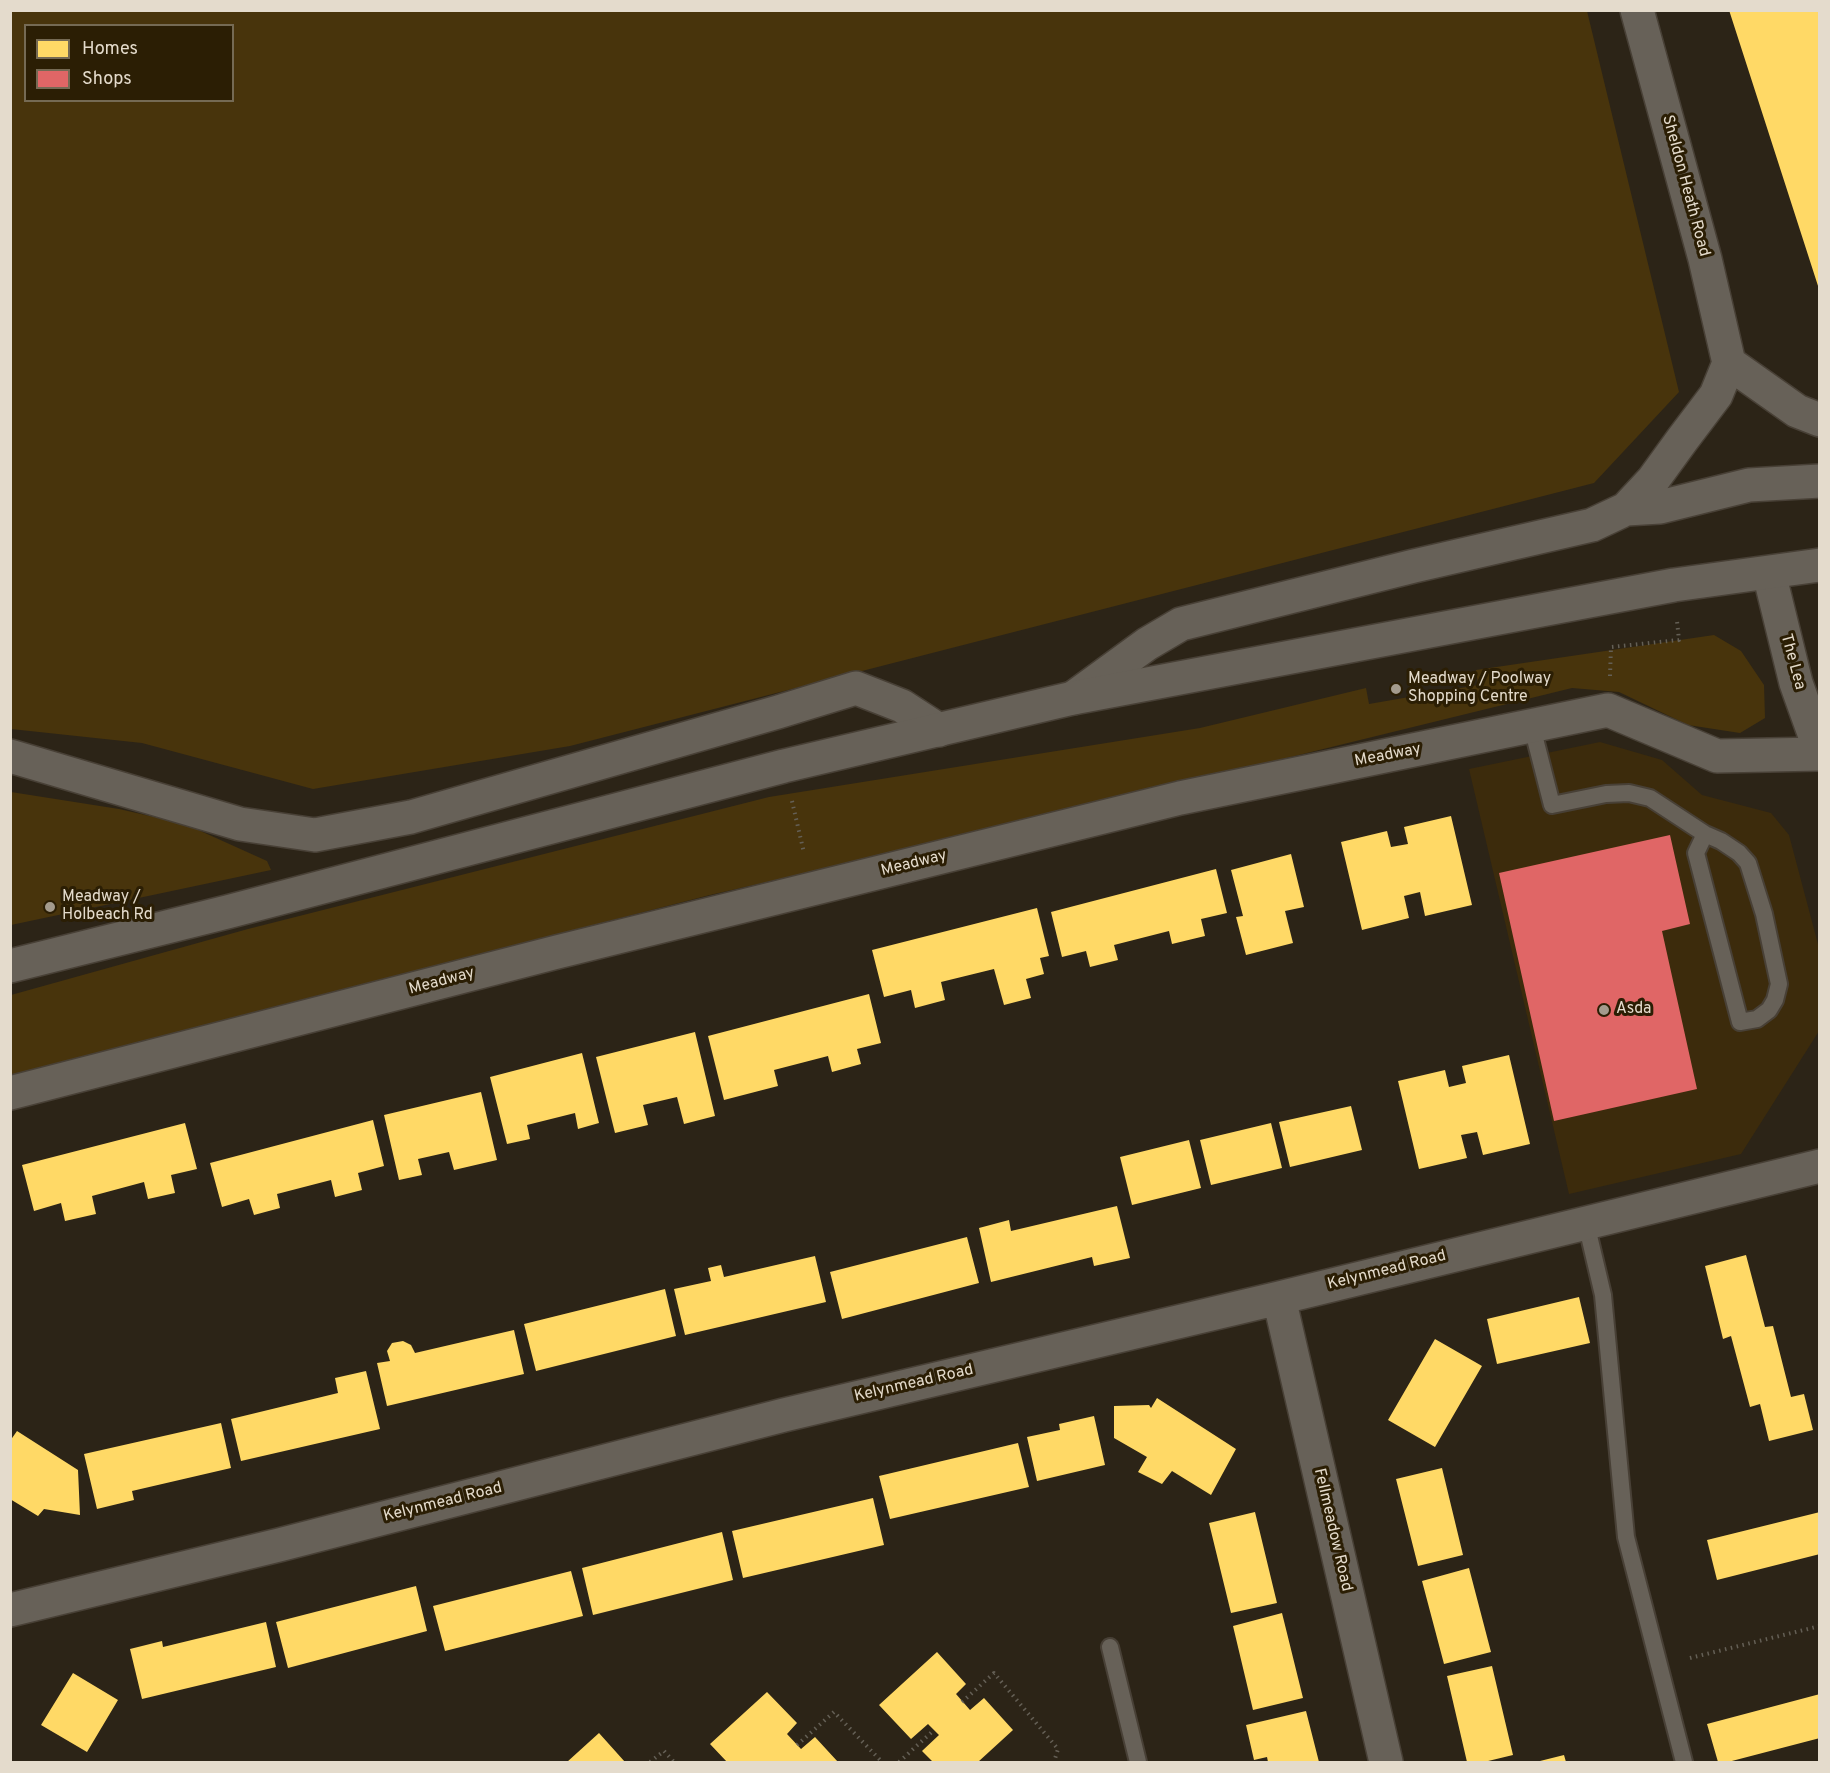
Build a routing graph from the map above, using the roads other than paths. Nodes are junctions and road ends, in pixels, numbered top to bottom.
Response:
1 (1637, 10) edge
2 (1729, 363) junction
3 (1820, 420) edge
4 (1820, 481) edge
5 (1626, 509) junction
6 (1820, 566) edge
7 (1769, 573) junction
8 (1073, 698) junction
9 (1532, 727) junction
10 (939, 730) junction
11 (1820, 752) edge
12 (10, 756) edge
13 (1705, 834) junction
14 (10, 966) edge
15 (10, 1093) edge
16 (1820, 1166) edge
17 (1586, 1222) junction
18 (1279, 1298) junction
19 (10, 1610) edge
20 (1110, 1647) dead end
21 (1138, 1762) edge
22 (1386, 1762) edge
23 (1684, 1762) edge

1 - 2 street, Sheldon Heath Road
2 - 3 street
2 - 5 street
4 - 5 street
5 - 8 street
6 - 7 street
7 - 8 street
7 - 11 street, The Lea
8 - 10 street
9 - 11 street, Meadway
9 - 13 lane
9 - 15 street, Meadway
10 - 12 street
10 - 14 street
13 - 13 lane
16 - 17 street, Kelynmead Road
17 - 18 street, Kelynmead Road
17 - 23 lane
18 - 19 street, Kelynmead Road
18 - 22 street, Fellmeadow Road
20 - 21 lane

